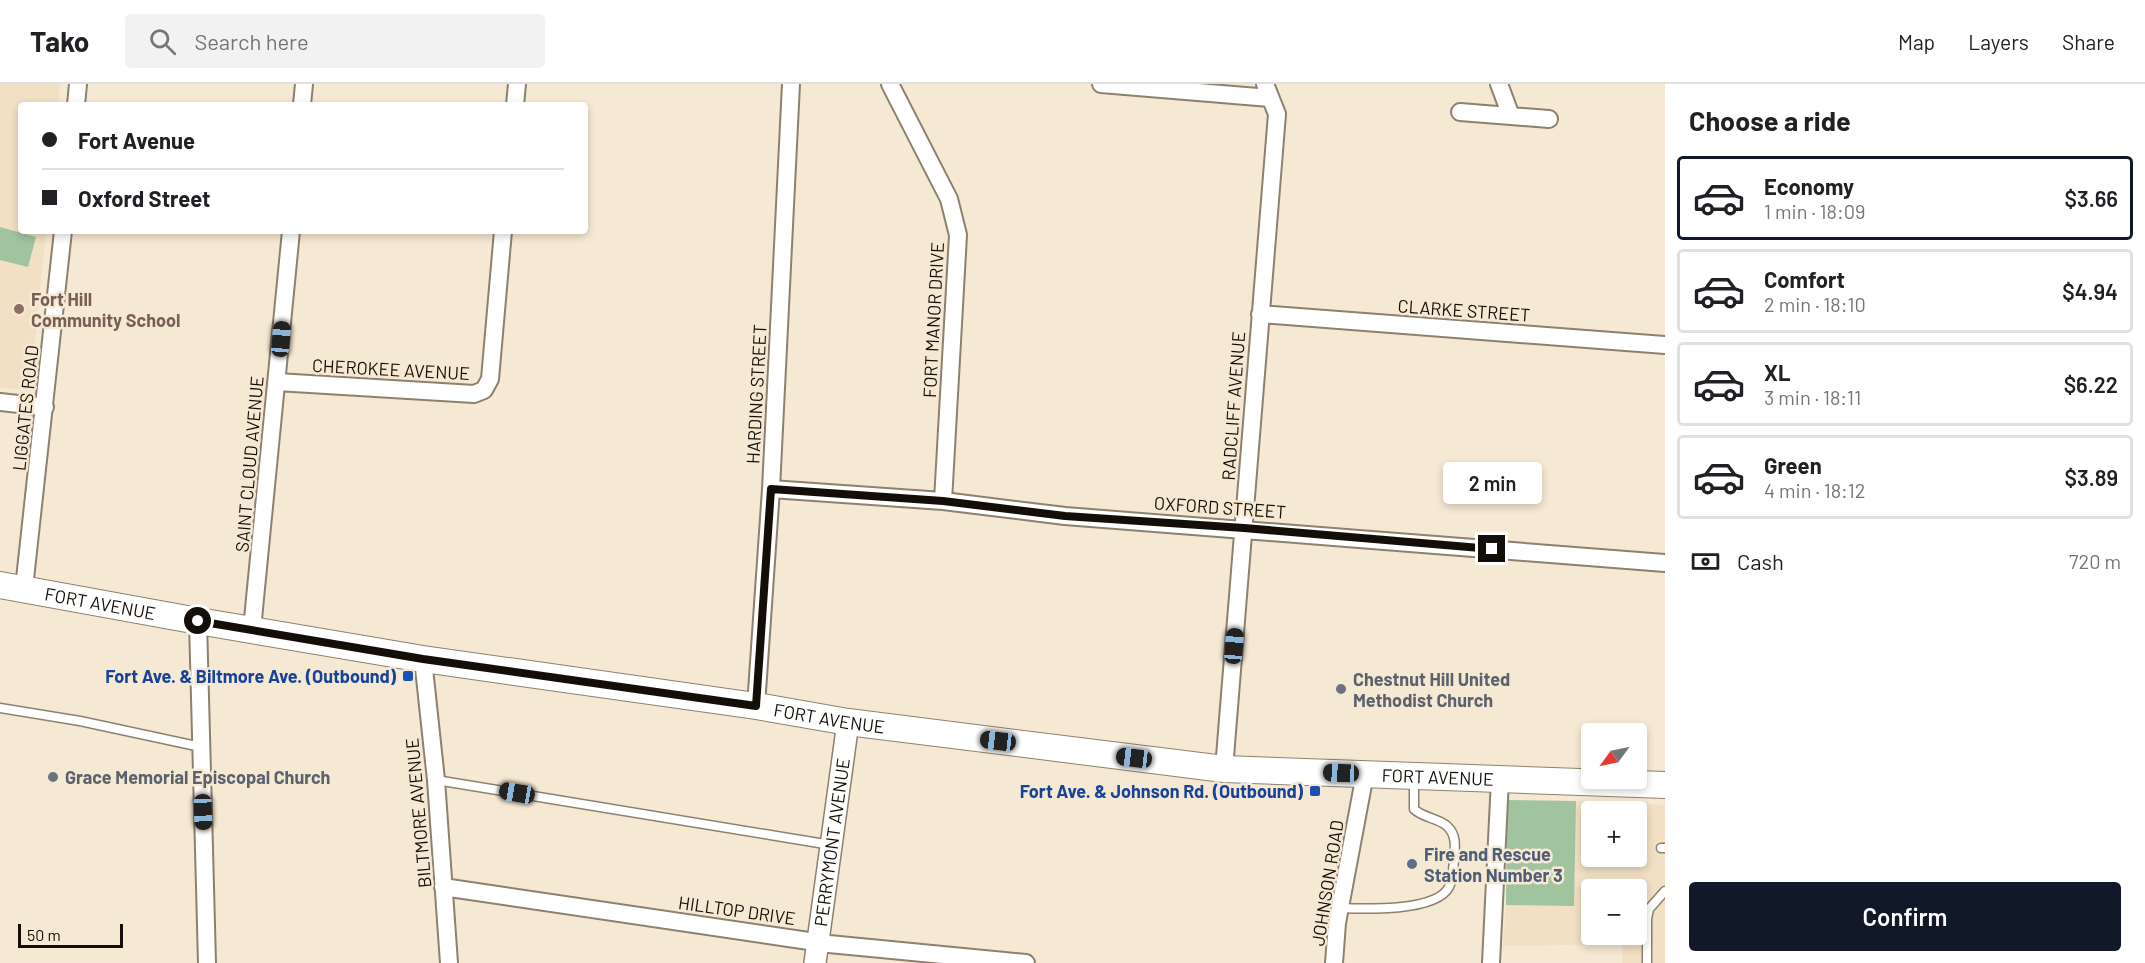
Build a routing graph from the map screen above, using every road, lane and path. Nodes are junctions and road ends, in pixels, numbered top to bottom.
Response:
1 (78, 84) edge
2 (304, 84) edge
3 (517, 84) edge
4 (791, 84) edge
5 (890, 84) edge
6 (1101, 84) edge
7 (1499, 84) edge
8 (1268, 91) edge
9 (76, 102) edge
10 (302, 102) edge
11 (515, 102) edge
12 (1460, 112) dead end
13 (1511, 116) junction
14 (1549, 119) dead end
15 (63, 234) edge
16 (291, 234) edge
17 (503, 234) edge
18 (1260, 314) junction
19 (1665, 345) edge
20 (277, 382) junction
21 (0, 402) edge
22 (45, 407) junction
23 (771, 489) junction
24 (943, 501) junction
25 (1244, 528) junction
26 (1665, 563) edge
27 (12, 587) edge
28 (198, 621) junction
29 (252, 629) junction
30 (423, 659) junction
31 (756, 706) junction
32 (0, 708) edge
33 (849, 722) junction
34 (201, 747) junction
35 (1224, 770) junction
36 (1365, 774) junction
37 (1414, 776) junction
38 (1500, 779) junction
39 (436, 780) junction
40 (1665, 785) edge
41 (831, 845) junction
42 (443, 887) junction
43 (1665, 891) edge
44 (1340, 908) junction
45 (818, 941) junction
46 (207, 963) edge
47 (449, 963) edge
48 (814, 963) edge
49 (1026, 963) edge
50 (1334, 963) edge
51 (1491, 963) edge
52 (1647, 963) edge

1 - 9 street
2 - 10 street
3 - 11 street
4 - 23 street, HARDING STREET
5 - 24 street, FORT MANOR DRIVE
6 - 8 street
7 - 13 street
8 - 18 street, RADCLIFF AVENUE
12 - 13 street
13 - 14 street
15 - 22 street, LIGGATES ROAD
16 - 20 street, SAINT CLOUD AVENUE
17 - 20 street, CHEROKEE AVENUE
18 - 19 street, CLARKE STREET
18 - 25 street, RADCLIFF AVENUE
20 - 29 street, SAINT CLOUD AVENUE
21 - 22 street
22 - 27 street, LIGGATES ROAD
23 - 24 street, OXFORD STREET
23 - 31 street, HARDING STREET
24 - 25 street, OXFORD STREET
25 - 26 street, OXFORD STREET
25 - 35 street, RADCLIFF AVENUE
27 - 28 main road, FORT AVENUE
28 - 29 main road, FORT AVENUE
28 - 34 street
29 - 30 main road, FORT AVENUE
30 - 31 main road, FORT AVENUE
30 - 39 street, BILTMORE AVENUE
31 - 33 main road, FORT AVENUE
32 - 34 lane
33 - 35 main road, FORT AVENUE
33 - 41 street, PERRYMONT AVENUE
34 - 46 street
35 - 36 main road, FORT AVENUE
36 - 37 main road, FORT AVENUE
36 - 44 street, JOHNSON ROAD
37 - 38 main road, FORT AVENUE
37 - 44 lane
38 - 40 main road, FORT AVENUE
38 - 51 street
39 - 41 lane
39 - 42 street, BILTMORE AVENUE
41 - 45 street, PERRYMONT AVENUE
42 - 45 street, HILLTOP DRIVE
42 - 47 street, BILTMORE AVENUE
43 - 52 lane
44 - 50 street, JOHNSON ROAD
45 - 48 street, PERRYMONT AVENUE
45 - 49 street, HILLTOP DRIVE

